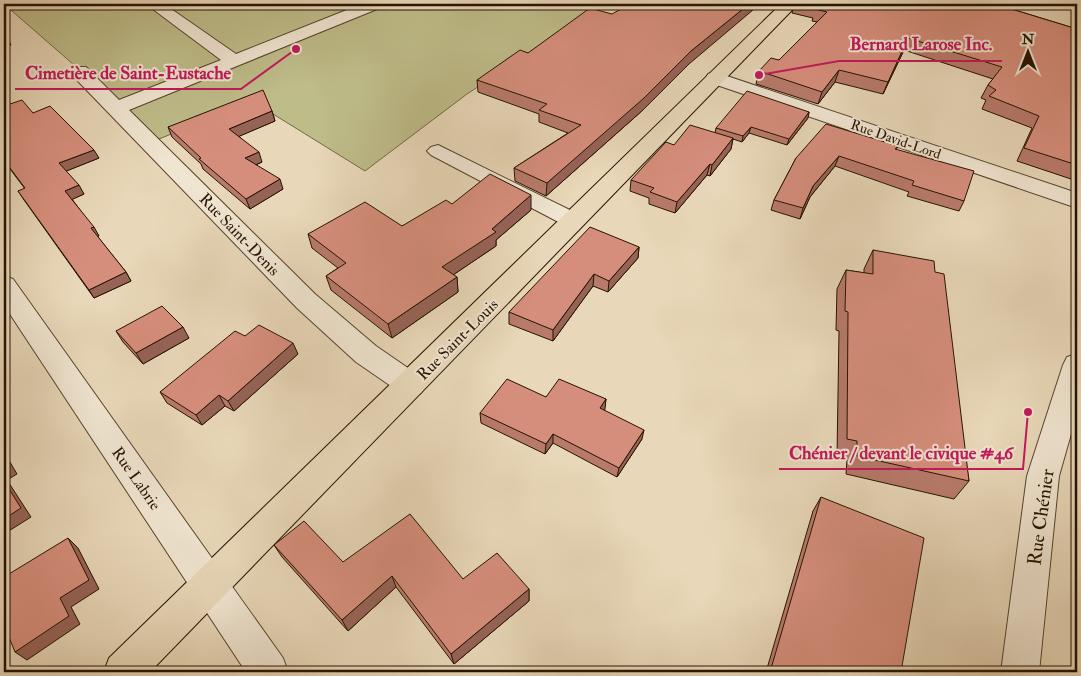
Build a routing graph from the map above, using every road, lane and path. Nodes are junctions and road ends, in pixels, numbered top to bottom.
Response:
1 (154, 4) edge
2 (376, 4) edge
3 (790, 4) edge
4 (234, 61) junction
5 (79, 71) dead end
6 (715, 78) junction
7 (117, 108) junction
8 (438, 151) dead end
9 (1077, 201) edge
10 (574, 222) junction
11 (4, 285) edge
12 (1077, 365) edge
13 (411, 385) junction
14 (210, 586) junction
15 (123, 672) edge
16 (269, 672) edge
17 (1020, 672) edge

1 - 4 street
2 - 4 street
3 - 6 main road, Rue Saint-Louis
4 - 7 street
5 - 7 street, Rue Saint-Denis
6 - 9 street, Rue David-Lord
6 - 10 main road, Rue Saint-Louis
7 - 13 street, Rue Saint-Denis
8 - 10 street
10 - 13 main road, Rue Saint-Louis
11 - 14 street, Rue Labrie
12 - 17 street, Rue Chénier
13 - 14 main road, Rue Saint-Louis
14 - 15 main road, Rue Saint-Louis
14 - 16 street, Rue Labrie

